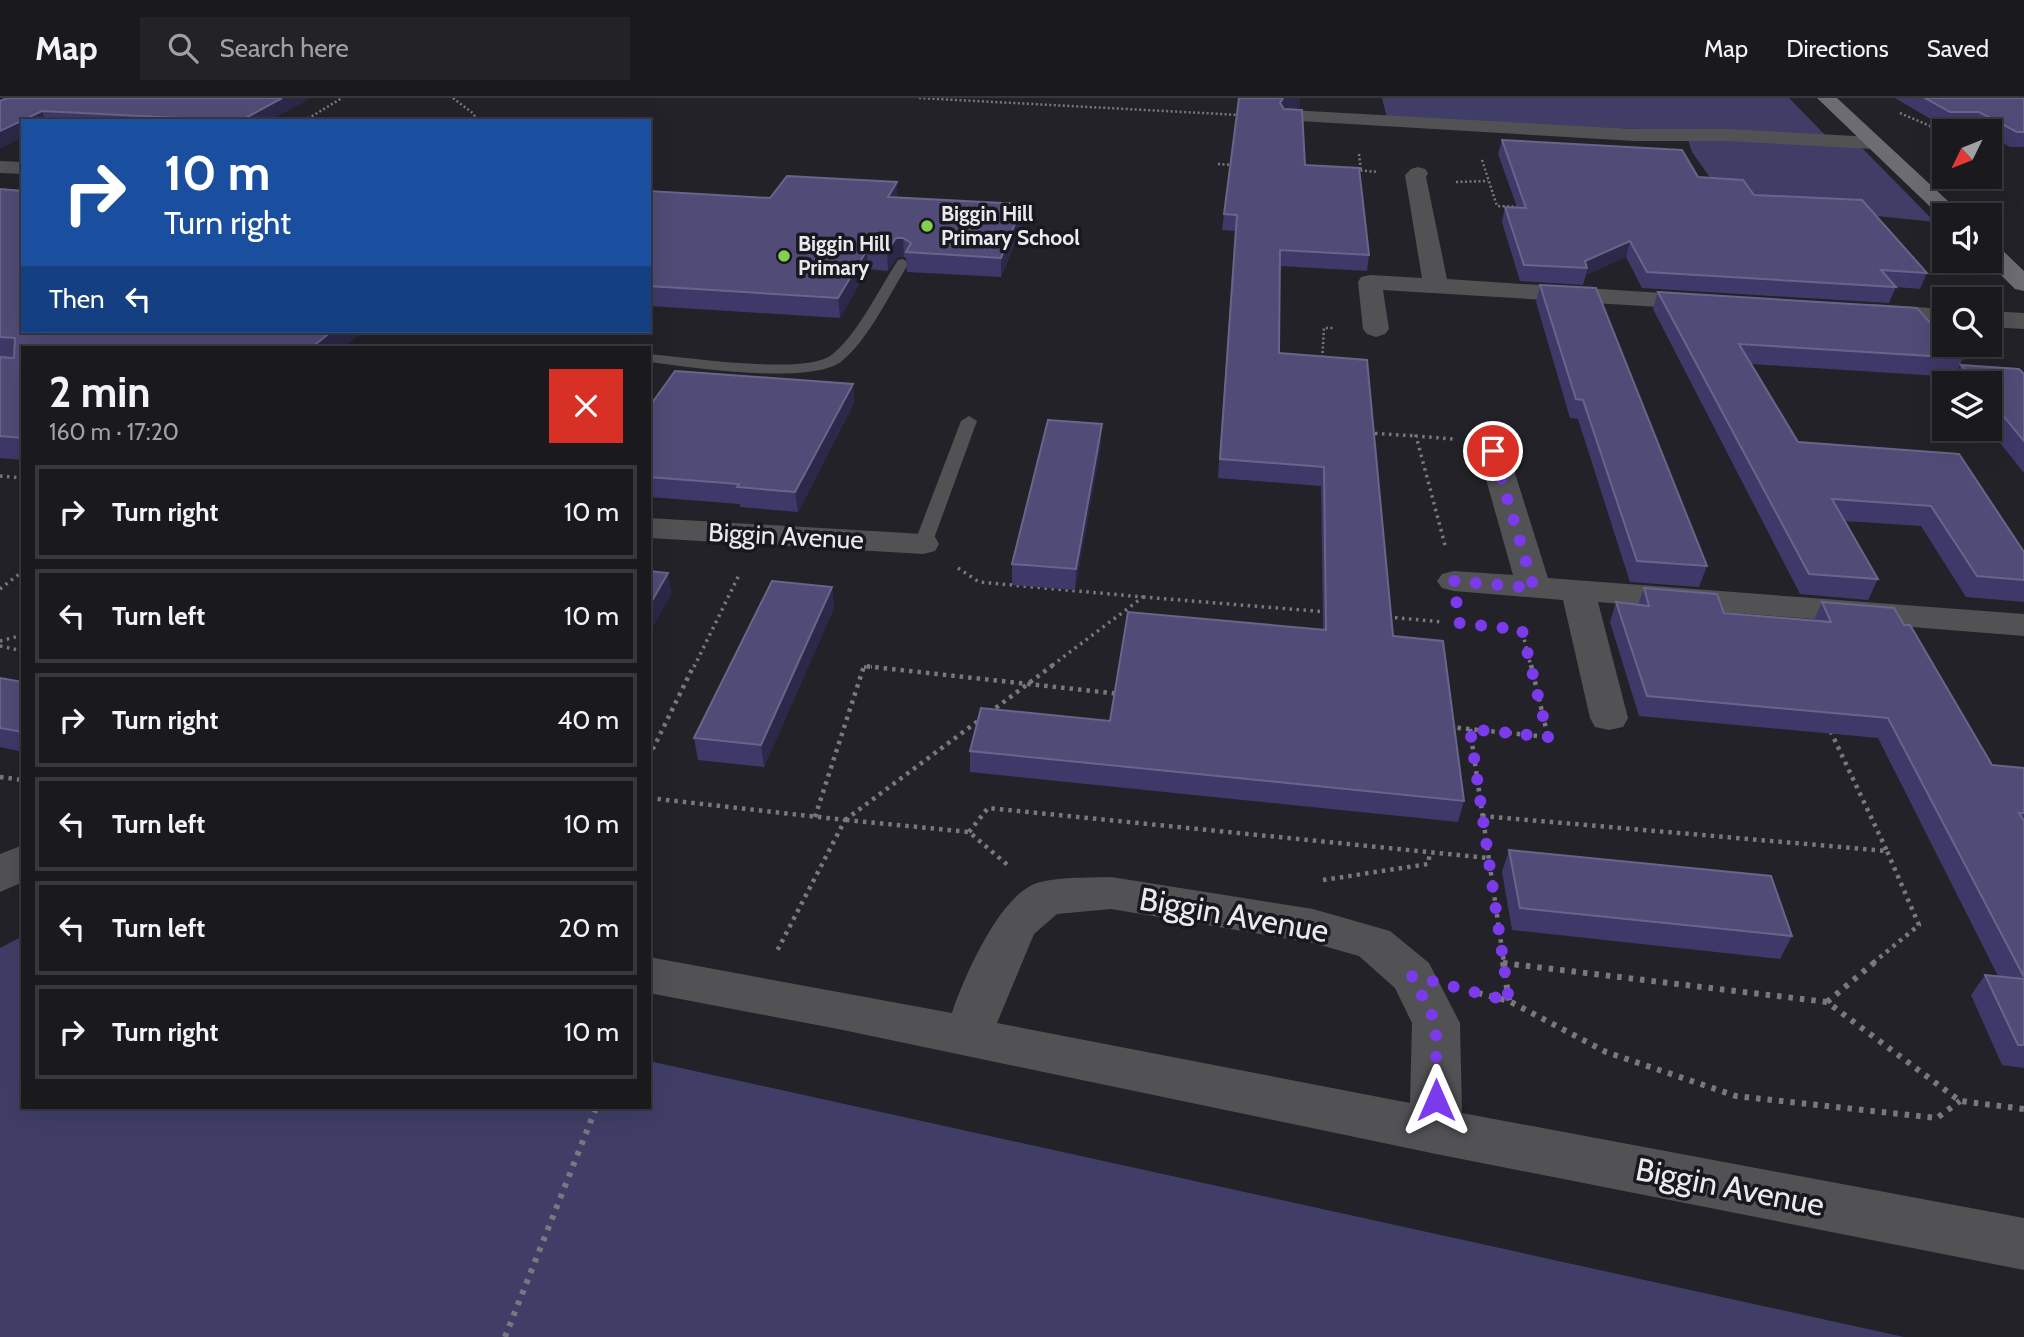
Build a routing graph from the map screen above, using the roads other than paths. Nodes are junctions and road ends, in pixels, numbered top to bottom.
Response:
1 (1826, 98) edge
2 (1290, 116) edge
3 (1873, 142) junction
4 (0, 167) edge
5 (21, 168) edge
6 (1418, 173) dead end
7 (1939, 203) edge
8 (903, 262) edge
9 (2002, 263) edge
10 (2024, 284) edge
11 (1436, 286) junction
12 (1735, 304) edge
13 (1847, 311) edge
14 (1932, 316) edge
15 (2002, 320) edge
16 (2024, 321) edge
17 (1376, 329) road end
18 (651, 358) edge
19 (969, 421) dead end
20 (1493, 451) road end
21 (651, 528) edge
22 (923, 544) joint
23 (1454, 581) road end
24 (1534, 588) junction
25 (1578, 591) junction
26 (2024, 625) edge
27 (1609, 718) dead end
28 (0, 848) edge
29 (21, 853) edge
30 (21, 861) edge
31 (0, 876) edge
32 (651, 975) edge
33 (968, 1038) junction
34 (1436, 1131) junction
35 (2024, 1244) edge

1 - 3 street
2 - 3 street
3 - 7 street
4 - 5 street
6 - 11 street
8 - 18 lane
9 - 10 street
11 - 12 street
11 - 17 street
13 - 14 street
15 - 16 street
19 - 22 lane
20 - 24 street
21 - 22 street, Biggin Avenue
23 - 24 street
24 - 25 street
25 - 26 street
25 - 27 street
28 - 29 street
30 - 31 street
32 - 33 street, Biggin Avenue
33 - 34 street, Biggin Avenue
33 - 34 street, Biggin Avenue
34 - 35 street, Biggin Avenue

